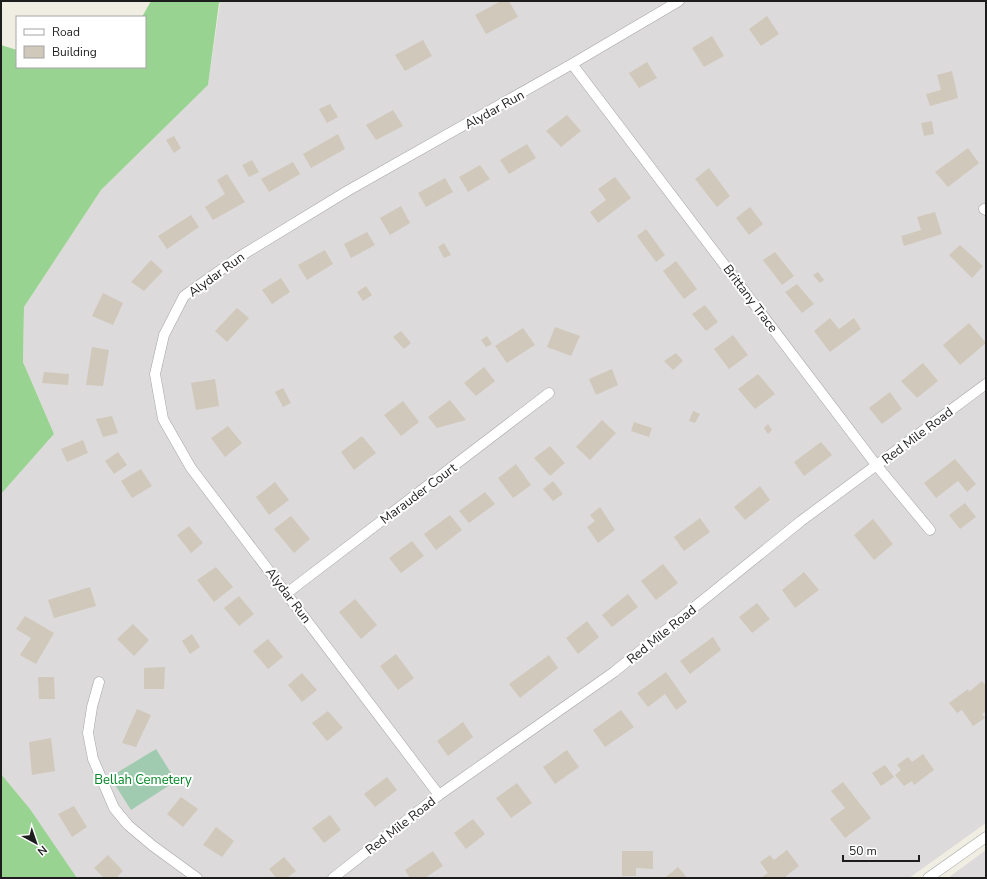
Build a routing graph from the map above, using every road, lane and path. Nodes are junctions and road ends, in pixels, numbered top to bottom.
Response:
1 (679, 1) edge
2 (572, 64) junction
3 (986, 384) edge
4 (550, 393) dead end
5 (877, 466) junction
6 (930, 530) dead end
7 (287, 593) junction
8 (99, 682) dead end
9 (439, 795) junction
10 (986, 837) edge
11 (196, 878) edge
12 (333, 878) edge
13 (928, 878) edge

1 - 2 street, Alydar Run
2 - 5 street, Brittany Trace
2 - 7 street, Alydar Run
3 - 5 street, Red Mile Road
4 - 7 street, Marauder Court
5 - 6 street, Brittany Trace
5 - 9 street, Red Mile Road
7 - 9 street, Alydar Run
8 - 11 street
9 - 12 street, Red Mile Road
10 - 13 street

